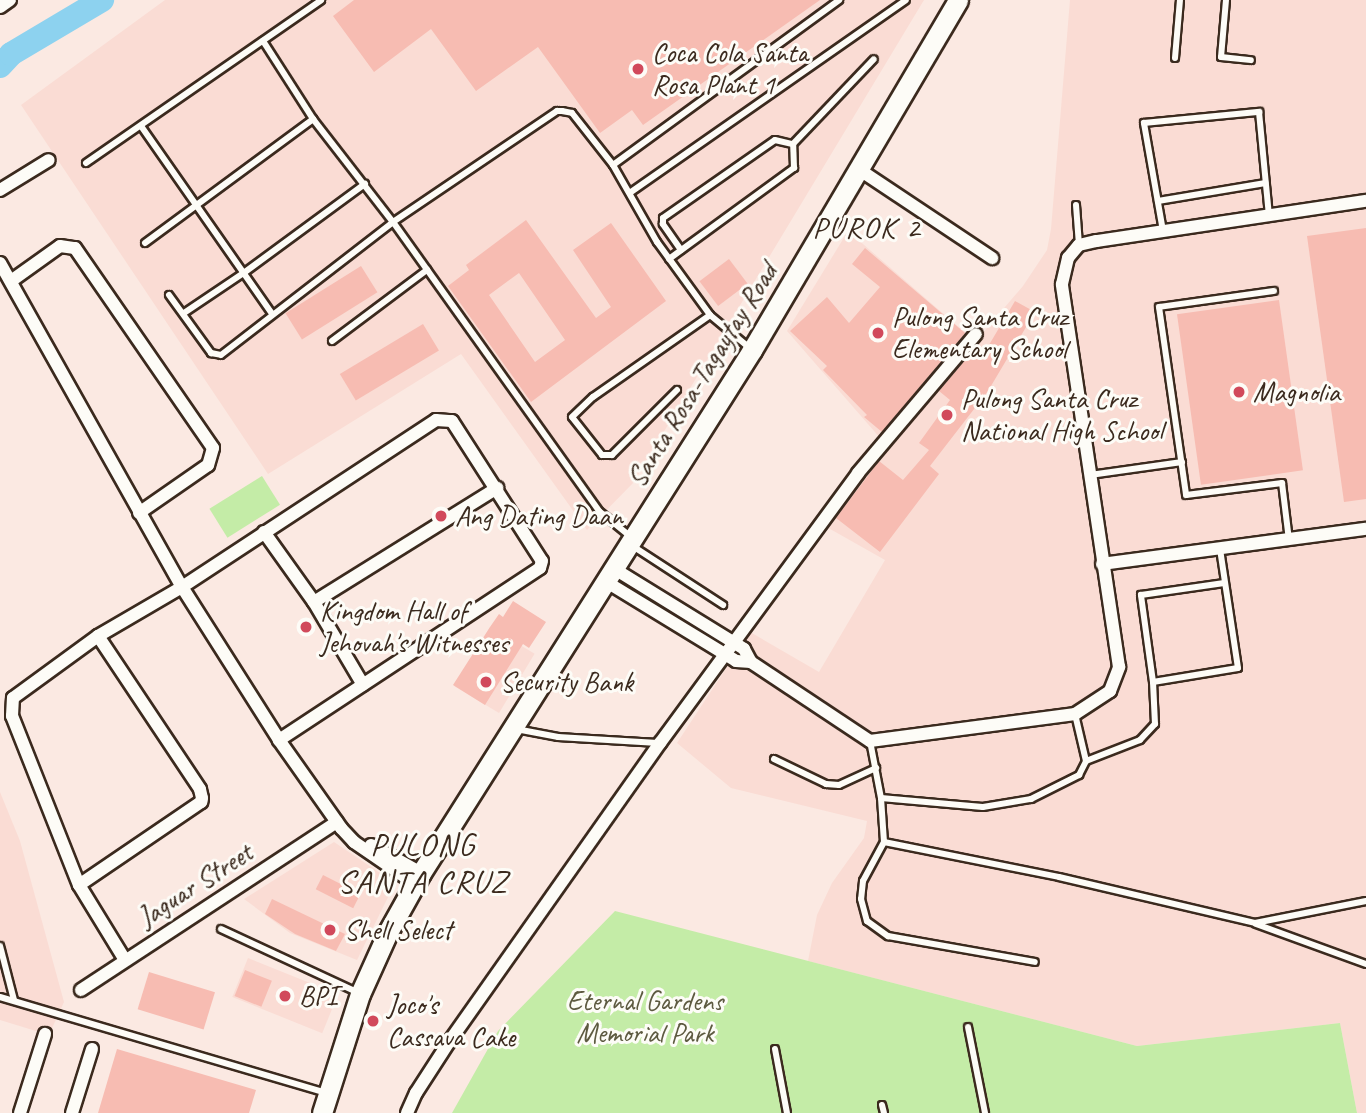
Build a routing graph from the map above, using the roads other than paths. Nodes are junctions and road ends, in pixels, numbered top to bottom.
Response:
1 (10, 0) edge
2 (321, 0) edge
3 (839, 0) edge
4 (906, 0) edge
5 (958, 0) edge
6 (1180, 0) edge
7 (1226, 0) edge
8 (0, 7) edge
9 (263, 41) junction
10 (1175, 58) dead end
11 (874, 59) dead end
12 (1251, 60) dead end
13 (313, 119) junction
14 (141, 126) junction
15 (793, 144) junction
16 (49, 160) dead end
17 (86, 163) dead end
18 (613, 165) junction
19 (860, 170) junction
20 (1265, 183) junction
21 (365, 184) junction
22 (0, 190) edge
23 (631, 192) junction
24 (1158, 201) junction
25 (1366, 201) edge
26 (1076, 205) dead end
27 (199, 206) junction
28 (1269, 215) junction
29 (393, 222) junction
30 (1163, 231) junction
31 (145, 243) dead end
32 (1079, 245) junction
33 (681, 250) junction
34 (670, 258) junction
35 (992, 258) dead end
36 (0, 263) edge
37 (427, 270) junction
38 (246, 272) junction
39 (11, 281) junction
40 (1274, 291) dead end
41 (169, 295) dead end
42 (184, 313) junction
43 (272, 314) junction
44 (710, 315) junction
45 (976, 334) dead end
46 (332, 341) dead end
47 (752, 351) junction
48 (677, 390) dead end
49 (1182, 462) junction
50 (1088, 475) junction
51 (497, 488) junction
52 (139, 513) junction
53 (1366, 529) edge
54 (264, 532) junction
55 (1289, 540) junction
56 (630, 541) junction
57 (1220, 549) junction
58 (1102, 564) junction
59 (609, 575) junction
60 (1224, 583) junction
61 (182, 587) junction
62 (314, 602) junction
63 (723, 605) dead end
64 (98, 636) junction
65 (735, 642) junction
66 (725, 655) junction
67 (751, 662) junction
68 (1153, 682) junction
69 (363, 685) junction
70 (1075, 714) junction
71 (513, 728) junction
72 (279, 740) junction
73 (870, 741) junction
74 (660, 743) junction
75 (774, 759) dead end
76 (1086, 761) junction
77 (876, 768) junction
78 (881, 798) junction
79 (337, 822) junction
80 (884, 842) junction
81 (418, 879) junction
82 (79, 885) junction
83 (1366, 901) edge
84 (1255, 923) junction
85 (221, 929) dead end
86 (0, 946) edge
87 (125, 960) junction
88 (1035, 962) dead end
89 (1366, 964) edge
90 (81, 990) dead end
91 (360, 994) junction
92 (0, 997) edge
93 (14, 1000) junction
94 (968, 1027) dead end
95 (45, 1034) dead end
96 (92, 1049) dead end
97 (775, 1049) dead end
98 (328, 1094) junction
99 (882, 1105) dead end
100 (20, 1113) edge
101 (72, 1113) edge
102 (322, 1113) edge
103 (407, 1113) edge
104 (787, 1113) edge
105 (884, 1113) edge
106 (985, 1113) edge

1 - 8 street
2 - 9 lane
3 - 18 lane
4 - 23 lane
5 - 19 main road, Santa Rosa-Tagaytay Road
6 - 10 lane
7 - 12 lane
9 - 13 lane
9 - 14 lane
11 - 15 lane
13 - 21 lane
13 - 27 lane
14 - 17 lane
14 - 27 lane
15 - 33 lane
15 - 33 lane
16 - 22 street
18 - 23 lane
18 - 29 lane
19 - 35 street
19 - 47 main road, Santa Rosa-Tagaytay Road
20 - 24 lane
20 - 24 lane
20 - 28 lane
21 - 29 lane
21 - 38 lane
23 - 34 lane
24 - 30 lane
25 - 28 street
26 - 32 lane
27 - 31 lane
27 - 38 lane
28 - 30 street
29 - 37 lane
29 - 43 lane
30 - 32 street
32 - 50 street
33 - 34 lane
34 - 44 lane
36 - 39 street
37 - 46 lane
37 - 56 lane
38 - 42 lane
38 - 43 lane
39 - 52 street
39 - 52 street
40 - 49 lane
41 - 42 lane
42 - 43 lane
44 - 47 lane
44 - 48 lane
45 - 65 street
47 - 56 main road, Santa Rosa-Tagaytay Road
49 - 50 lane
49 - 55 lane
50 - 58 street
51 - 54 street
51 - 62 street
51 - 69 street
52 - 61 street
53 - 55 street
54 - 61 street
54 - 62 street
55 - 57 street
56 - 59 main road, Santa Rosa-Tagaytay Road
56 - 63 lane
57 - 58 street
57 - 60 lane
58 - 70 street
59 - 65 street
59 - 66 street
59 - 71 main road, Santa Rosa-Tagaytay Road
60 - 68 lane
60 - 68 lane
61 - 64 street
61 - 72 street
62 - 69 street
64 - 82 street
64 - 82 street
65 - 66 street
65 - 67 street
66 - 67 street
66 - 74 street
67 - 73 street
68 - 76 lane
69 - 72 street
70 - 73 street
70 - 76 lane
71 - 74 lane
71 - 81 main road, Santa Rosa-Tagaytay Road
72 - 79 street
73 - 77 lane
74 - 103 street
75 - 77 lane
76 - 78 lane
77 - 78 lane
78 - 80 lane
79 - 81 street
79 - 87 street, Jaguar Street
80 - 84 lane
80 - 88 lane
81 - 91 main road, Santa Rosa-Tagaytay Road
82 - 87 street
83 - 84 lane
84 - 89 lane
85 - 91 lane
86 - 93 lane
87 - 90 street, Jaguar Street
91 - 98 main road, Santa Rosa-Tagaytay Road
92 - 93 lane
93 - 98 lane
94 - 106 lane
95 - 100 street
96 - 101 street
97 - 104 lane
98 - 102 main road, Santa Rosa-Tagaytay Road
99 - 105 lane

